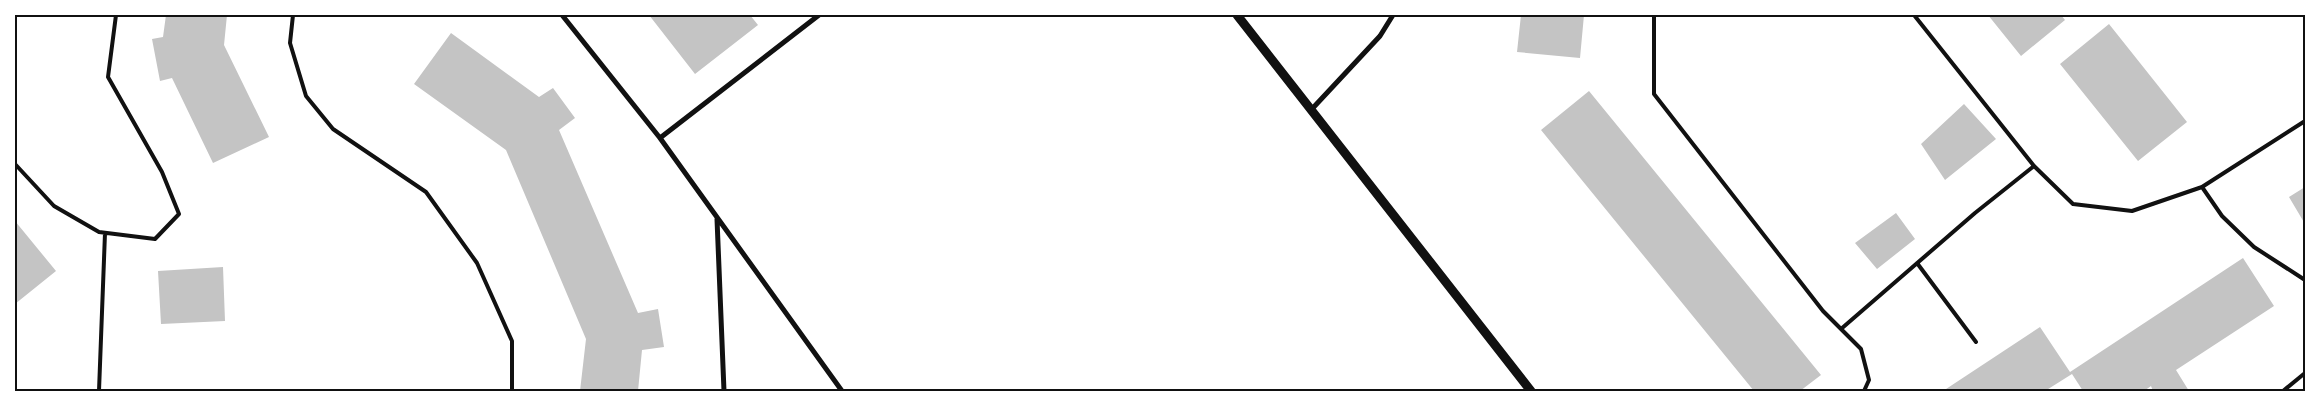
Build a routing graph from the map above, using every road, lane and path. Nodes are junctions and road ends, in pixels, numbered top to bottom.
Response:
1 (116, 15) edge
2 (293, 15) edge
3 (562, 15) edge
4 (819, 15) edge
5 (1237, 15) edge
6 (1393, 15) edge
7 (1654, 15) edge
8 (1914, 15) edge
9 (1311, 110) junction
10 (2305, 121) edge
11 (660, 138) junction
12 (15, 164) edge
13 (2034, 166) junction
14 (2202, 187) junction
15 (717, 219) junction
16 (105, 232) junction
17 (1917, 262) junction
18 (2305, 280) edge
19 (1841, 329) junction
20 (1976, 342) dead end
21 (2305, 373) edge
22 (100, 391) edge
23 (512, 391) edge
24 (724, 391) edge
25 (842, 391) edge
26 (1531, 391) edge
27 (1864, 391) edge
28 (2283, 391) edge

1 - 16 lane
2 - 23 lane
3 - 11 street
4 - 11 street
5 - 9 street
6 - 9 street
7 - 19 lane
8 - 13 lane
9 - 26 street
10 - 14 lane
11 - 15 street
12 - 16 lane
13 - 14 lane
13 - 17 lane
14 - 18 lane
15 - 24 street
15 - 25 street
16 - 22 lane
17 - 19 lane
17 - 20 lane
19 - 27 lane
21 - 28 lane

